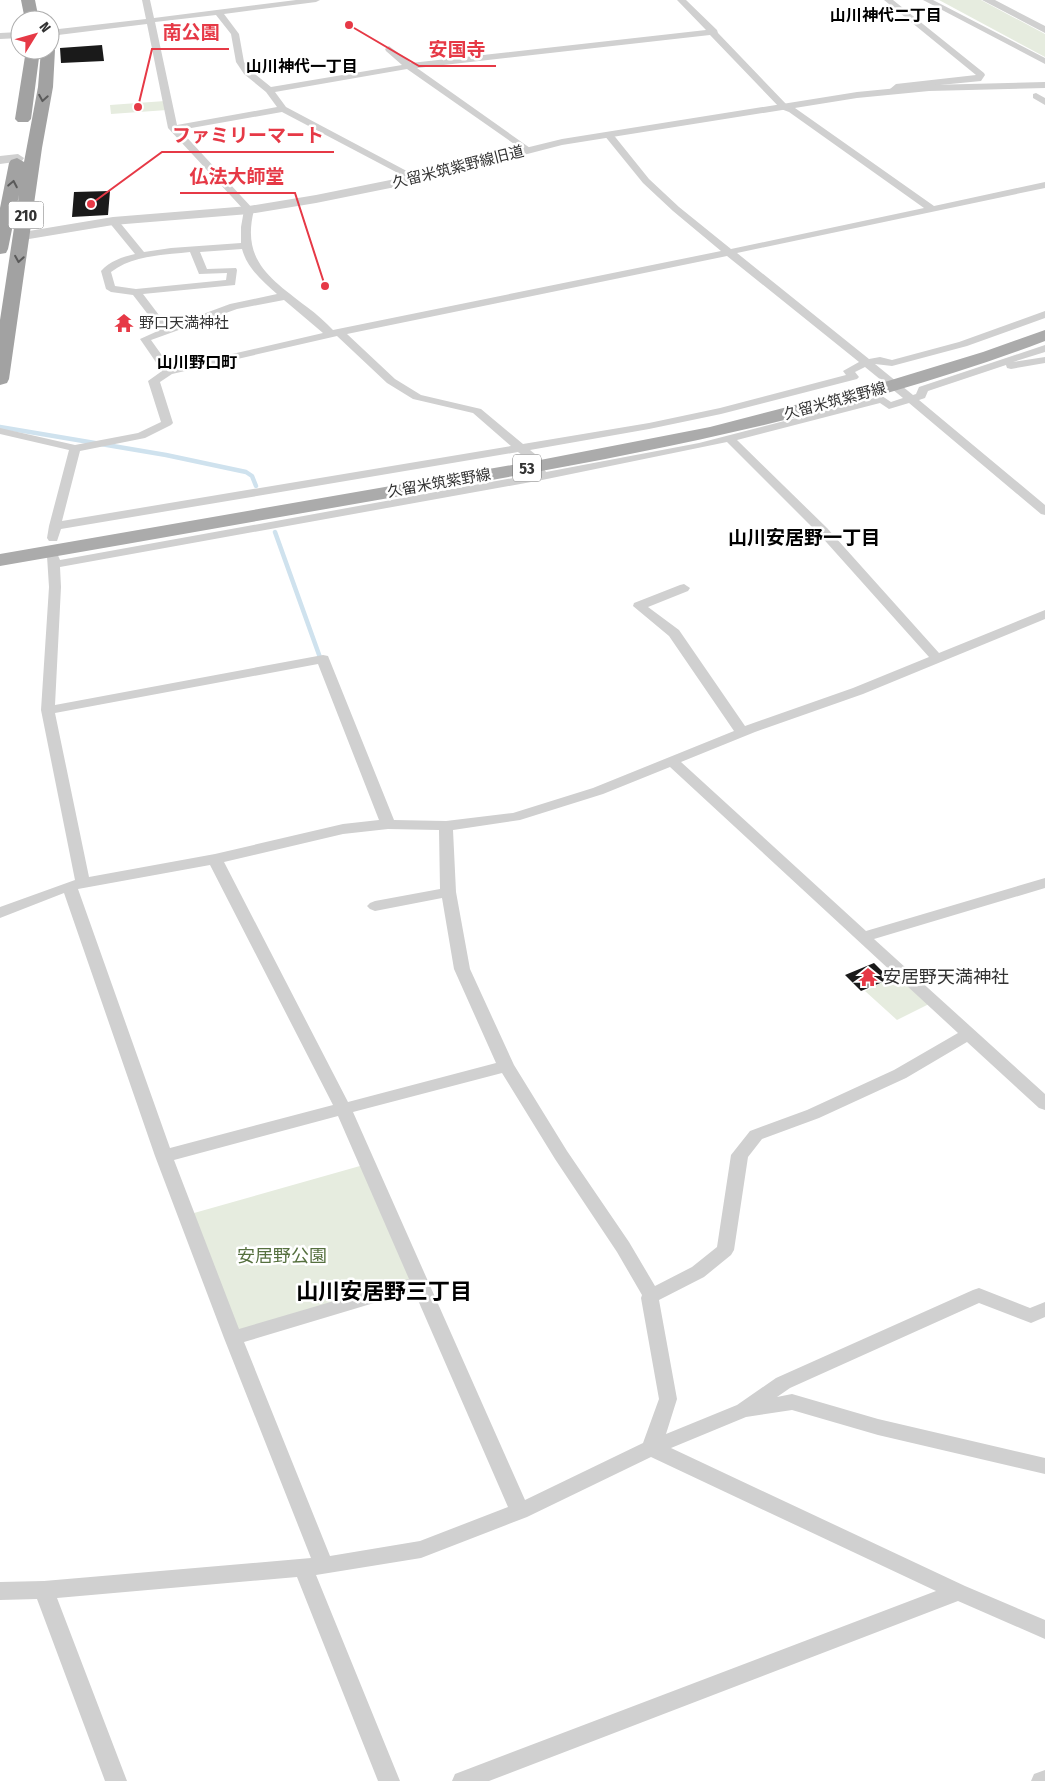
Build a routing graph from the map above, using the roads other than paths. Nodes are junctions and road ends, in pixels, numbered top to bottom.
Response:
1 (146, 0) edge
2 (316, 0) edge
3 (681, 0) edge
4 (888, 0) edge
5 (927, 0) edge
6 (987, 0) edge
7 (271, 3) edge
8 (218, 12) junction
9 (150, 20) junction
10 (1045, 30) edge
11 (60, 32) edge
12 (714, 32) junction
13 (390, 49) dead end
14 (32, 60) edge
15 (49, 60) edge
16 (1045, 61) edge
17 (409, 66) junction
18 (1045, 85) edge
19 (269, 90) junction
20 (893, 91) junction
21 (1042, 99) edge
22 (784, 107) junction
23 (283, 109) junction
24 (173, 128) junction
25 (609, 135) junction
26 (527, 150) junction
27 (18, 158) junction
28 (0, 160) edge
29 (415, 179) junction
30 (1045, 185) edge
31 (932, 209) junction
32 (249, 210) junction
33 (112, 221) junction
34 (23, 236) junction
35 (1, 243) edge
36 (246, 246) junction
37 (194, 250) junction
38 (729, 252) junction
39 (141, 255) junction
40 (136, 292) junction
41 (241, 293) junction
42 (286, 296) junction
43 (1045, 314) edge
44 (1045, 325) edge
45 (167, 332) junction
46 (335, 333) junction
47 (1045, 335) edge
48 (1045, 348) edge
49 (1045, 360) edge
50 (865, 363) junction
51 (998, 364) junction
52 (168, 372) junction
53 (0, 379) edge
54 (889, 381) junction
55 (911, 400) junction
56 (0, 430) edge
57 (729, 438) junction
58 (75, 448) junction
59 (532, 461) junction
60 (1045, 511) edge
61 (54, 545) junction
62 (0, 548) edge
63 (0, 560) edge
64 (684, 588) dead end
65 (1045, 614) edge
66 (936, 657) junction
67 (48, 710) junction
68 (742, 732) junction
69 (673, 762) junction
70 (388, 824) junction
71 (446, 826) junction
72 (216, 859) junction
73 (1045, 884) edge
74 (76, 885) junction
75 (448, 892) junction
76 (375, 906) dead end
77 (0, 913) edge
78 (862, 937) junction
79 (968, 1034) junction
80 (506, 1066) junction
81 (1045, 1104) edge
82 (342, 1108) junction
83 (164, 1156) junction
84 (419, 1282) junction
85 (652, 1296) junction
86 (1045, 1309) edge
87 (233, 1338) junction
88 (744, 1410) junction
89 (650, 1448) junction
90 (1045, 1466) edge
91 (520, 1511) junction
92 (324, 1566) junction
93 (303, 1568) junction
94 (44, 1590) junction
95 (0, 1591) edge
96 (958, 1592) junction
97 (1045, 1630) edge
98 (116, 1781) edge
99 (389, 1781) edge
100 (463, 1781) edge

1 - 9 street
2 - 7 street
3 - 12 street
4 - 20 street
5 - 16 street
6 - 10 street
7 - 8 street
8 - 9 street
8 - 19 street
9 - 11 street
9 - 24 street
12 - 17 street
12 - 22 street
13 - 17 street
14 - 27 highway, 210
15 -> 34 highway, 210
17 - 19 street
17 - 26 street
18 - 20 street, 久留米筑紫野線旧道
19 - 23 street
20 - 21 street, 久留米筑紫野線旧道
20 - 22 street, 久留米筑紫野線旧道
22 - 25 street, 久留米筑紫野線旧道
22 - 31 street
23 - 24 street
23 - 29 street
24 - 32 street
25 - 26 street, 久留米筑紫野線旧道
25 - 38 street
26 - 29 street, 久留米筑紫野線旧道
27 - 28 street
35 -> 27 highway, 210
29 - 32 street, 久留米筑紫野線旧道
30 - 31 street
31 - 38 street
32 - 33 street, 久留米筑紫野線旧道
32 - 36 street
33 - 34 street, 久留米筑紫野線旧道
33 - 39 street
34 - 35 main road
34 -> 53 highway, 210
36 - 37 street
36 - 42 street
37 - 39 street
37 - 41 street
38 - 46 street
38 - 50 street
39 - 40 street
40 - 41 street
40 - 45 street
41 - 42 street
41 - 45 street
42 - 46 street
43 - 50 street
44 - 54 main road, 久留米筑紫野線 / 53
45 - 52 street
46 - 52 street
46 - 59 street
47 - 54 main road, 久留米筑紫野線 / 53
48 - 51 street
49 - 51 street
50 - 54 street
50 - 59 street
51 - 55 street
52 - 58 street
54 - 55 street
54 - 59 main road, 久留米筑紫野線 / 53
55 - 57 street
55 - 60 street
56 - 58 street
57 - 59 street
57 - 66 street
58 - 61 street
59 - 61 main road, 久留米筑紫野線 / 53
59 - 61 street
61 - 62 main road, 久留米筑紫野線 / 53
61 - 63 main road, 久留米筑紫野線 / 53
61 - 67 street
64 - 68 street
65 - 66 street
66 - 68 street
67 - 70 street
67 - 74 street
68 - 69 street
69 - 71 street
69 - 78 street
70 - 71 street
70 - 72 street
71 - 75 street
72 - 74 street
72 - 82 street
73 - 78 street
74 - 77 street
74 - 83 street
75 - 76 street
75 - 80 street
78 - 79 street
79 - 81 street
79 - 85 street
80 - 82 street
80 - 85 street
82 - 83 street
82 - 84 street
83 - 87 street
84 - 87 street
84 - 91 street
85 - 89 street
86 - 88 street
87 - 92 street
88 - 89 street
88 - 90 street
89 - 91 street
89 - 96 street
91 - 92 street
92 - 93 street
93 - 94 street
93 - 99 street
94 - 95 street
94 - 98 street
96 - 97 street
96 - 100 street

